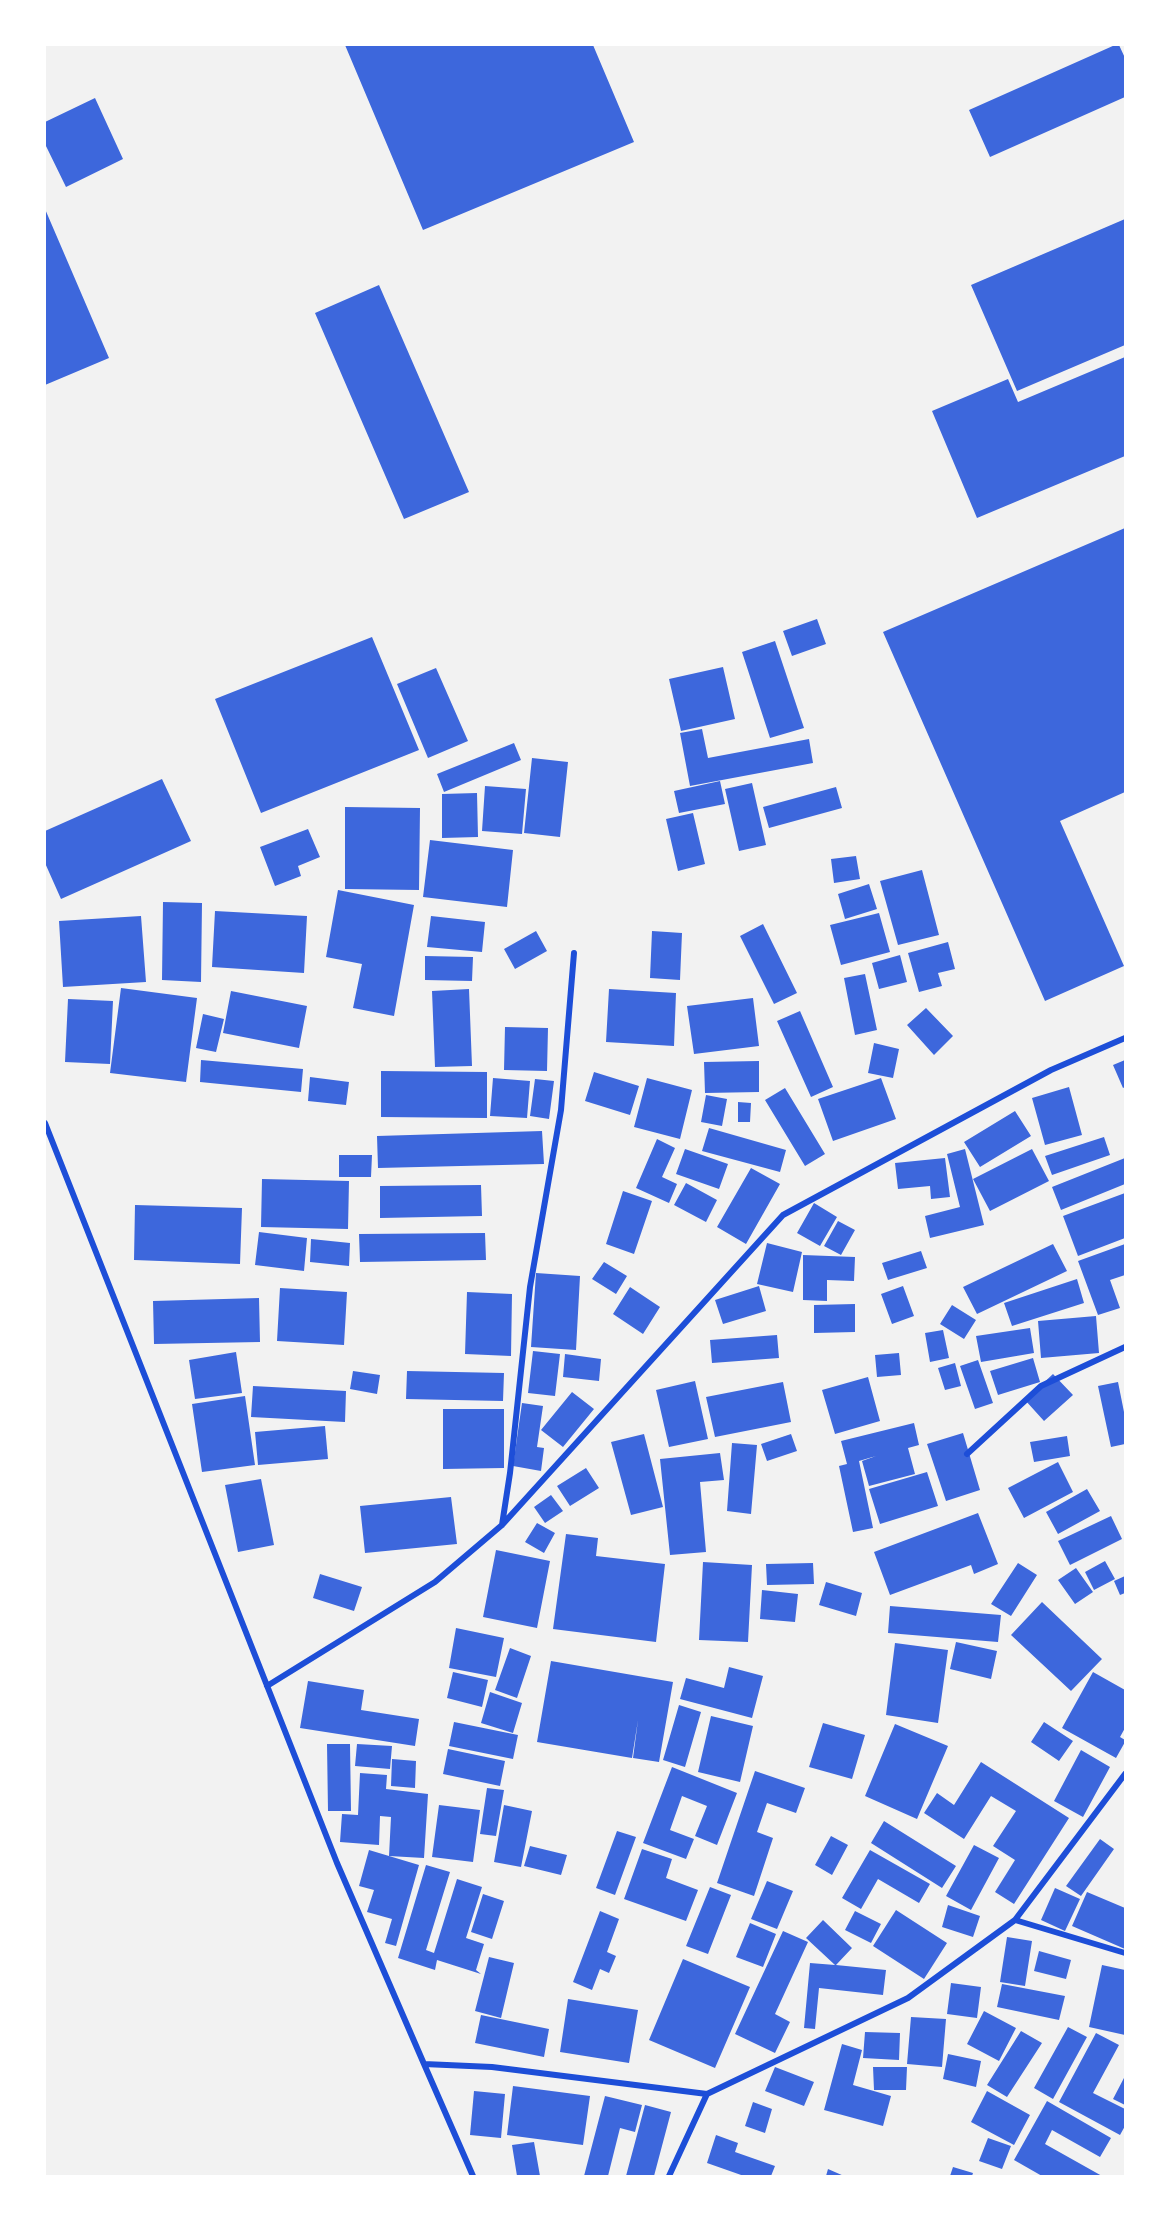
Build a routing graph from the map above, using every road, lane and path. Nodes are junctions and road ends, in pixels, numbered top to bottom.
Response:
1 (574, 952) dead end
2 (1125, 1038) edge
3 (45, 1123) edge
4 (1125, 1347) edge
5 (967, 1454) dead end
6 (502, 1525) junction
7 (267, 1686) junction
8 (1125, 1774) edge
9 (1015, 1920) junction
10 (1125, 1953) edge
11 (424, 2064) junction
12 (707, 2094) junction
13 (473, 2176) edge
14 (669, 2176) edge

1 - 6 street
2 - 6 street
3 - 7 street
4 - 5 street
6 - 7 street
7 - 11 street
8 - 9 street
9 - 10 street
9 - 12 street
11 - 12 street
11 - 13 street
12 - 14 street

